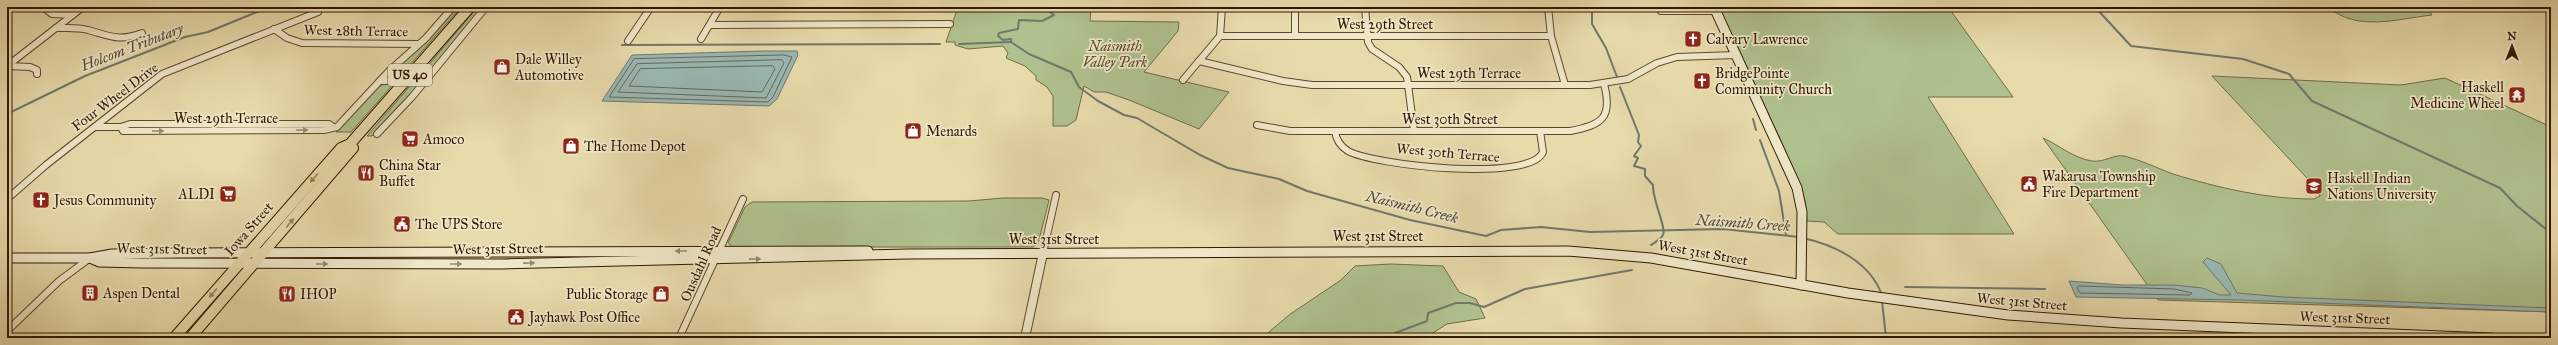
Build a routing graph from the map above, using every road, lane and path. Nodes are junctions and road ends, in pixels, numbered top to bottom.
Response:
1 (43, 7) edge
2 (83, 7) edge
3 (454, 7) edge
4 (470, 7) edge
5 (486, 7) edge
6 (651, 7) edge
7 (720, 7) edge
8 (1222, 7) edge
9 (1295, 7) edge
10 (1365, 7) edge
11 (1548, 7) edge
12 (1715, 9) edge
13 (1661, 11) dead end
14 (318, 12) dead end
15 (72, 15) junction
16 (950, 24) dead end
17 (710, 25) junction
18 (56, 28) junction
19 (274, 29) junction
20 (142, 33) dead end
21 (1220, 36) junction
22 (1295, 36) junction
23 (1367, 36) junction
24 (1551, 36) junction
25 (701, 39) dead end
26 (628, 40) dead end
27 (418, 44) junction
28 (1736, 55) junction
29 (1199, 61) junction
30 (7, 66) edge
31 (37, 74) dead end
32 (380, 80) junction
33 (406, 80) junction
34 (425, 80) junction
35 (1183, 80) dead end
36 (1604, 84) junction
37 (1408, 85) junction
38 (1565, 85) junction
39 (1257, 125) dead end
40 (95, 127) junction
41 (1335, 131) junction
42 (1414, 131) junction
43 (1540, 131) junction
44 (377, 134) dead end
45 (350, 144) junction
46 (1056, 195) dead end
47 (7, 199) edge
48 (743, 200) dead end
49 (636, 250) junction
50 (468, 251) junction
51 (248, 252) junction
52 (265, 252) junction
53 (1043, 253) junction
54 (718, 255) junction
55 (7, 258) edge
56 (90, 258) junction
57 (581, 262) junction
58 (238, 263) junction
59 (255, 263) junction
60 (382, 264) junction
61 (1801, 285) junction
62 (7, 331) edge
63 (174, 338) edge
64 (190, 338) edge
65 (679, 338) edge
66 (1025, 338) edge
67 (2492, 338) edge

1 - 15 street
2 - 15 street
3 - 27 street
4 - 33 highway, Iowa Street / US 40
5 - 34 street
6 - 26 street
7 - 17 street
8 - 21 street
9 - 22 street
10 - 23 street
11 - 24 street
12 - 13 street
12 - 28 main road
14 - 19 street, Four Wheel Drive
15 - 18 street
16 - 17 street
17 - 25 street
18 - 20 street
18 - 30 street
19 - 27 street, West 28th Terrace
19 - 40 street, Four Wheel Drive
21 - 22 street, West 29th Street
21 - 29 street
22 - 23 street, West 29th Street
23 - 24 street, West 29th Street
23 - 37 street
24 - 38 street
27 - 32 street
28 - 36 street, West 29th Terrace
28 - 61 main road
29 - 35 street
29 - 37 street, West 29th Terrace
30 - 31 street
32 - 33 street
32 - 40 street, West 29th Terrace
33 - 34 street
33 - 45 highway, Iowa Street / US 40
34 - 44 street
36 - 38 street, West 29th Terrace
36 - 43 street, West 30th Street
37 - 38 street, West 29th Terrace
37 - 42 street
39 - 41 street, West 30th Street
40 - 47 street, Four Wheel Drive
41 - 42 street, West 30th Street
41 - 43 street, West 30th Terrace
42 - 43 street, West 30th Street
45 -> 51 highway, Iowa Street / US 40
52 -> 45 highway, Iowa Street / US 40
46 - 53 street
48 - 54 street, Ousdahl Road
49 - 50 main road, West 31st Street
54 -> 49 main road, West 31st Street
49 - 57 main road
50 - 52 main road, West 31st Street
50 - 60 main road
51 - 52 main road, West 31st Street
51 - 56 main road, West 31st Street
51 - 58 highway, Iowa Street / US 40
52 - 59 highway, Iowa Street / US 40
53 - 54 main road, West 31st Street
53 - 61 main road, West 31st Street
53 - 66 street
54 - 57 main road, West 31st Street
54 - 65 street, Ousdahl Road
55 - 56 main road, West 31st Street
56 - 58 main road, West 31st Street
56 - 62 street
60 -> 57 main road, West 31st Street
58 - 59 main road, West 31st Street
58 -> 63 highway, Iowa Street / US 40
59 -> 60 main road, West 31st Street
59 - 64 highway, Iowa Street / US 40
61 - 67 main road, West 31st Street

